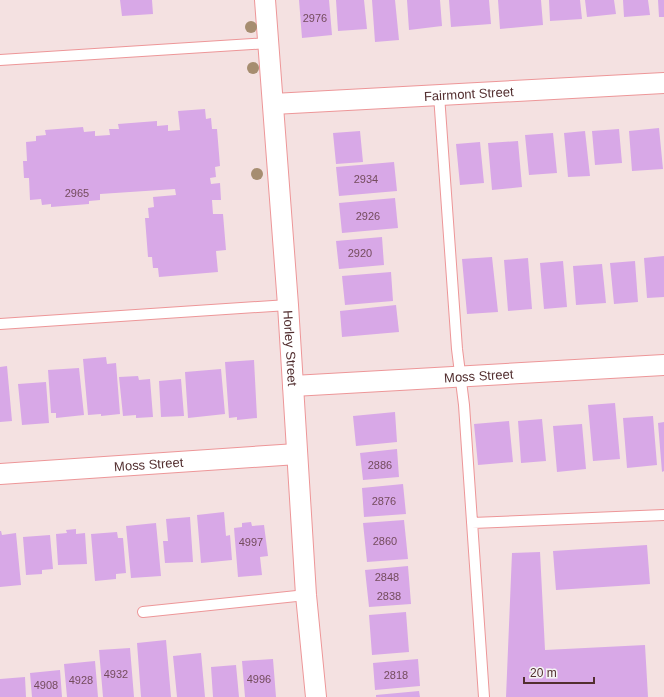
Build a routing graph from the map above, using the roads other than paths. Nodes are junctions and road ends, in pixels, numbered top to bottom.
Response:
1 (265, 0) edge
2 (268, 43) junction
3 (0, 60) edge
4 (664, 83) edge
5 (439, 95) junction
6 (273, 104) junction
7 (288, 305) junction
8 (0, 324) edge
9 (664, 365) edge
10 (460, 377) junction
11 (293, 386) junction
12 (297, 454) junction
13 (0, 474) edge
14 (664, 515) edge
15 (472, 523) junction
16 (306, 595) junction
17 (143, 612) dead end
18 (316, 697) edge
19 (484, 697) edge

1 - 2 street, Horley Street
2 - 3 lane
2 - 6 street, Horley Street
4 - 5 street, Fairmont Street
5 - 6 street, Fairmont Street
5 - 10 lane
6 - 7 street, Horley Street
7 - 8 lane
7 - 11 street, Horley Street
9 - 10 street, Moss Street
10 - 11 street, Moss Street
10 - 15 lane
11 - 12 street, Horley Street
12 - 13 street, Moss Street
12 - 16 street, Horley Street
14 - 15 lane
15 - 19 lane
16 - 17 lane
16 - 18 street, Horley Street

